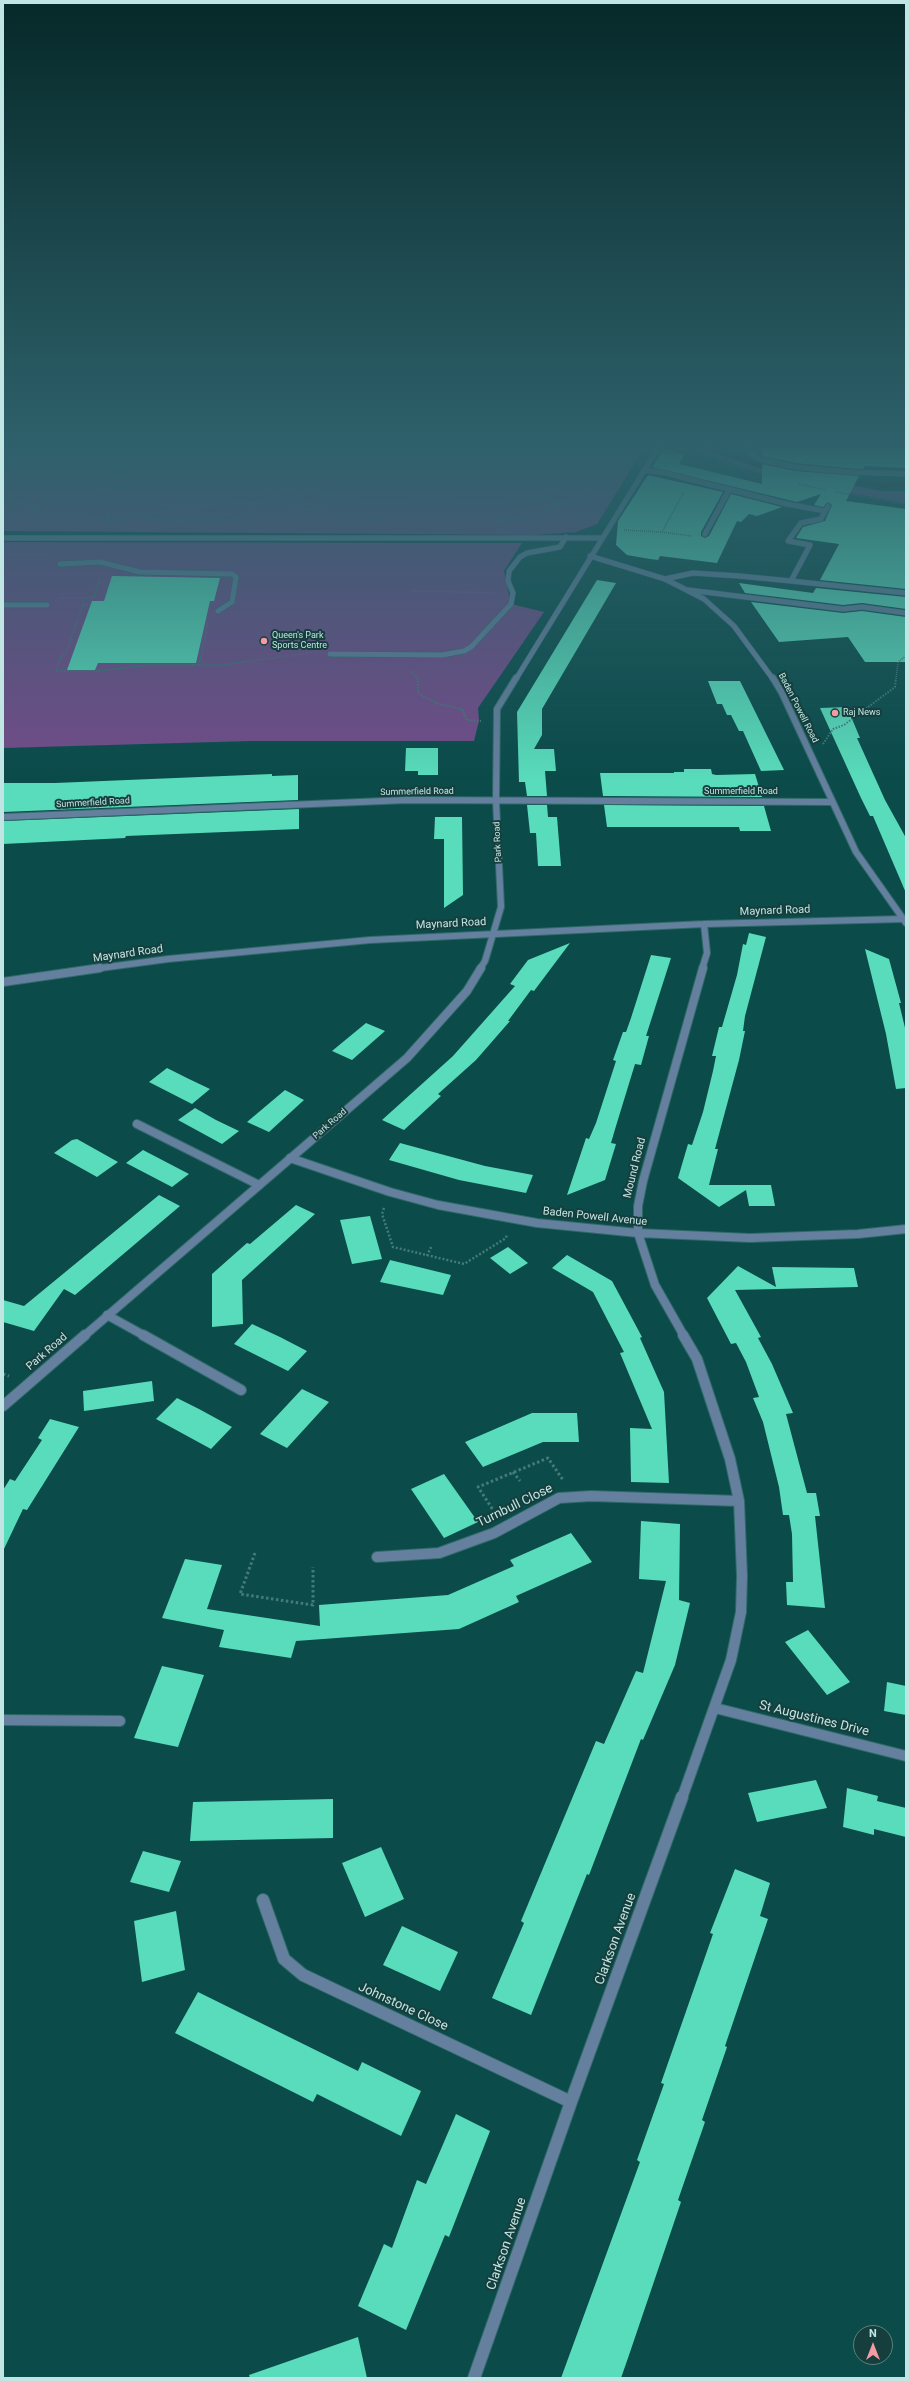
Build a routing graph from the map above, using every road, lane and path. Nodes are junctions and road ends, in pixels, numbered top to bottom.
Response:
1 (518, 559) edge
2 (588, 559) edge
3 (600, 559) edge
4 (803, 559) edge
5 (60, 564) dead end
6 (94, 578) dead end
7 (665, 579) junction
8 (791, 581) junction
9 (688, 590) junction
10 (411, 591) dead end
11 (513, 593) junction
12 (906, 594) edge
13 (57, 598) dead end
14 (85, 598) junction
15 (3, 605) edge
16 (47, 605) dead end
17 (83, 605) junction
18 (90, 605) dead end
19 (218, 611) joint
20 (906, 613) edge
21 (330, 654) joint
22 (906, 656) edge
23 (199, 665) junction
24 (406, 669) dead end
25 (495, 722) junction
26 (810, 751) junction
27 (496, 801) junction
28 (831, 802) junction
29 (3, 817) edge
30 (904, 921) edge
31 (704, 924) junction
32 (494, 933) junction
33 (3, 982) edge
34 (137, 1124) dead end
35 (290, 1158) junction
36 (259, 1185) junction
37 (390, 1192) junction
38 (511, 1218) junction
39 (906, 1229) edge
40 (638, 1233) junction
41 (431, 1247) dead end
42 (427, 1256) junction
43 (107, 1315) junction
44 (241, 1390) dead end
45 (3, 1406) edge
46 (513, 1472) junction
47 (520, 1481) dead end
48 (575, 1497) junction
49 (739, 1501) junction
50 (504, 1527) junction
51 (255, 1553) dead end
52 (378, 1556) dead end
53 (313, 1567) dead end
54 (715, 1708) junction
55 (3, 1720) edge
56 (120, 1722) dead end
57 (906, 1756) edge
58 (263, 1900) dead end
59 (571, 2102) junction
60 (474, 2378) edge

1 - 11 street
2 - 25 street, Park Road
3 - 7 street, Baden Powell Road
4 - 8 street
5 - 19 street
6 - 14 path
7 - 8 street
7 - 9 street, Baden Powell Road
8 - 12 street
9 - 20 street
9 - 26 street, Baden Powell Road
10 - 11 path
11 - 21 street
13 - 14 path
14 - 17 path
15 - 16 street
17 - 18 path
17 - 23 path
19 - 23 path
21 - 23 path
22 - 26 path
24 - 25 path
25 - 27 street, Park Road
26 - 28 street, Baden Powell Road
27 - 28 street, Summerfield Road
27 - 29 street, Summerfield Road
27 - 32 street, Park Road
28 - 30 street, Baden Powell Road
30 - 31 street, Maynard Road
31 - 32 street, Maynard Road
31 - 40 street, Mound Road
32 - 33 street, Maynard Road
32 - 35 street, Park Road
34 - 36 street
35 - 36 street, Park Road
35 - 37 street, Baden Powell Avenue
36 - 43 street, Park Road
37 - 38 street, Baden Powell Avenue
37 - 42 path
38 - 40 street, Baden Powell Avenue
38 - 42 path
39 - 40 street, Baden Powell Avenue
40 - 49 street, Mound Road
41 - 42 path
43 - 44 street
43 - 45 street, Park Road
46 - 47 path
46 - 48 path
46 - 50 path
48 - 49 street, Turnbull Close
48 - 50 street, Turnbull Close
49 - 54 street, Clarkson Avenue
50 - 52 street, Turnbull Close
51 - 53 path
54 - 57 street, St Augustines Drive
54 - 59 street, Clarkson Avenue
55 - 56 street
58 - 59 street, Johnstone Close
59 - 60 street, Clarkson Avenue

